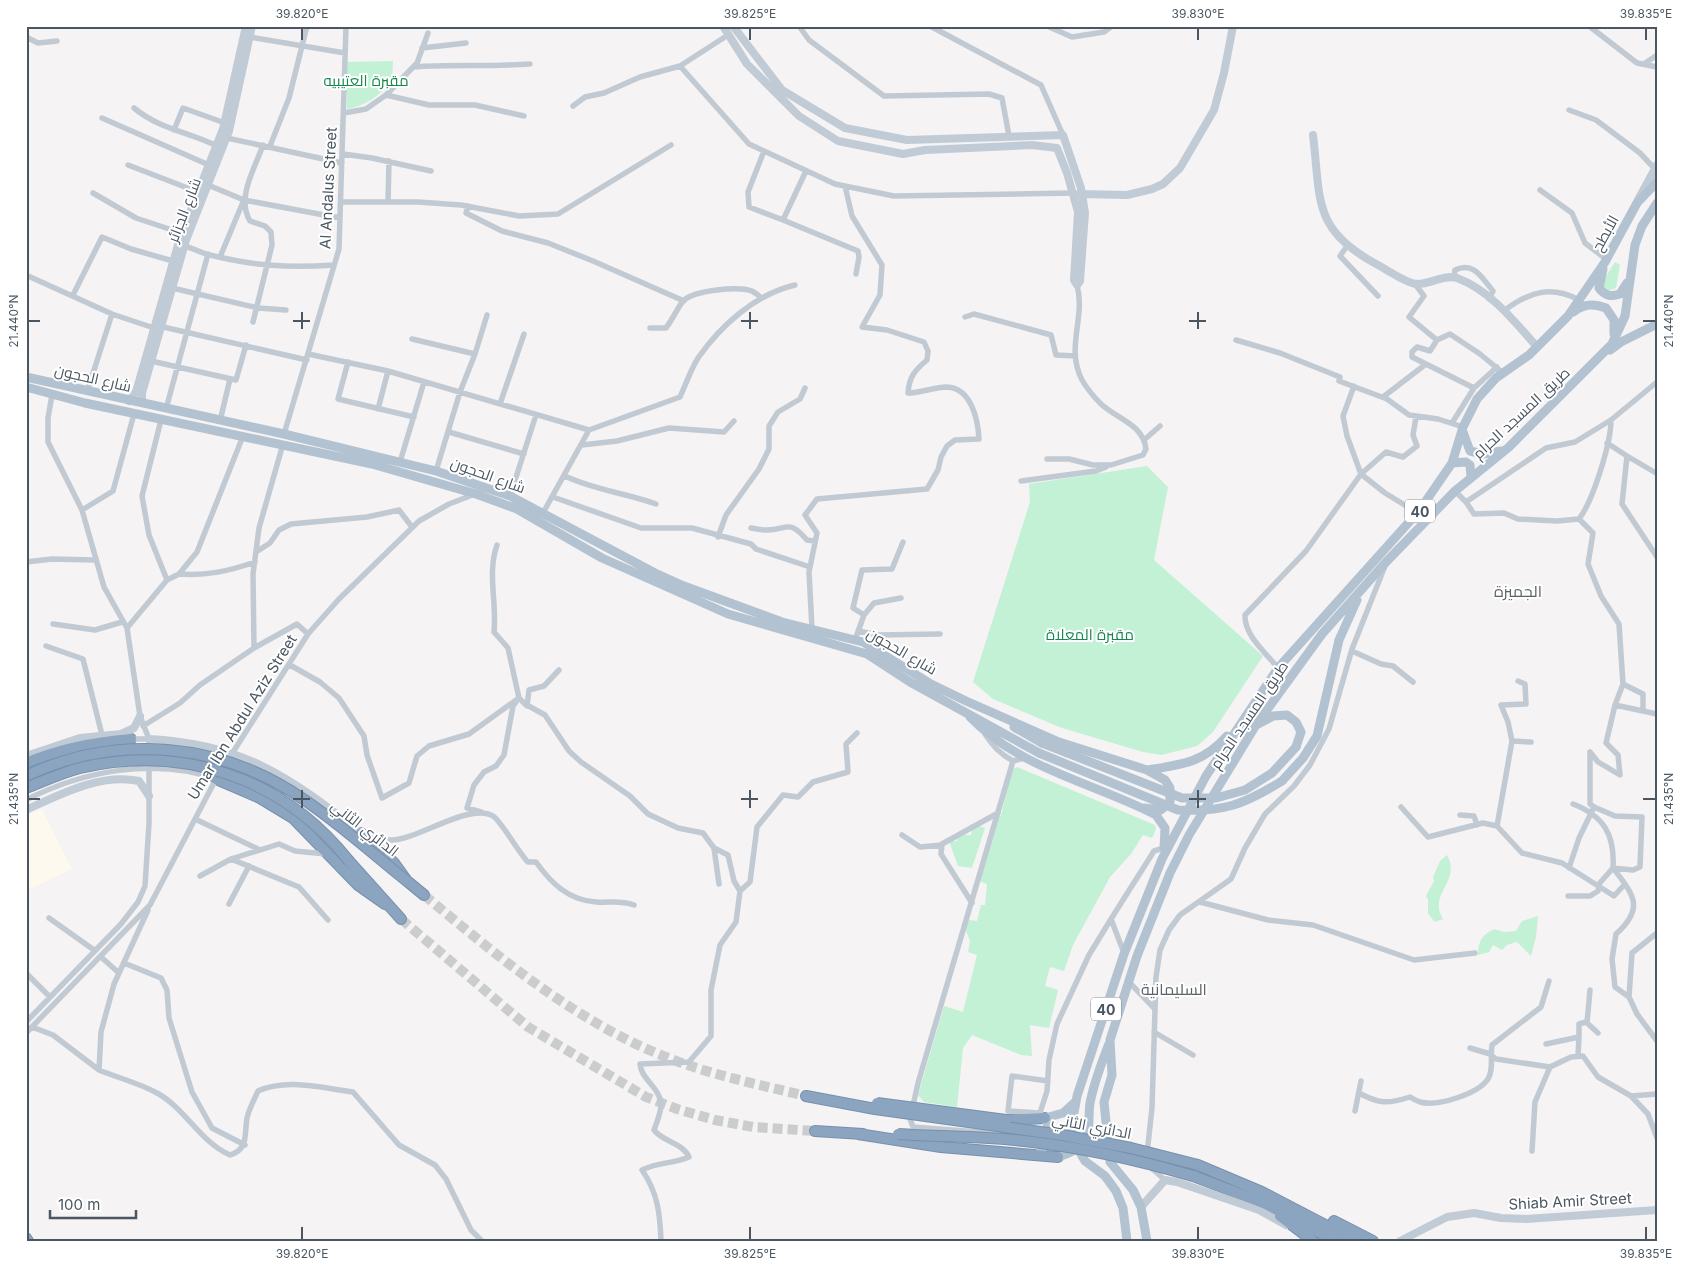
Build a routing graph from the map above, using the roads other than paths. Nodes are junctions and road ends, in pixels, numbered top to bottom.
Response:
1 (246, 26) edge
2 (252, 26) edge
3 (307, 26) edge
4 (346, 26) edge
5 (723, 26) edge
6 (733, 26) edge
7 (798, 26) edge
8 (1047, 26) edge
9 (1112, 26) edge
10 (1233, 26) edge
11 (1589, 26) edge
12 (933, 27) edge
13 (428, 33) dead end
14 (728, 35) junction
15 (26, 37) edge
16 (250, 37) junction
17 (57, 41) dead end
18 (466, 43) dead end
19 (302, 46) junction
20 (422, 48) junction
21 (346, 53) junction
22 (1657, 56) edge
23 (530, 64) dead end
24 (1644, 64) junction
25 (413, 66) junction
26 (680, 66) junction
27 (1657, 67) edge
28 (386, 95) junction
29 (573, 106) dead end
30 (134, 108) dead end
31 (1569, 110) dead end
32 (344, 113) junction
33 (524, 116) dead end
34 (102, 118) dead end
35 (225, 123) junction
36 (174, 130) junction
37 (1053, 135) junction
38 (1063, 135) junction
39 (1312, 135) dead end
40 (1009, 136) junction
41 (227, 138) junction
42 (671, 145) dead end
43 (217, 146) junction
44 (267, 146) junction
45 (1057, 148) junction
46 (764, 151) junction
47 (343, 154) junction
48 (389, 161) junction
49 (342, 163) junction
50 (128, 165) dead end
51 (209, 165) junction
52 (1656, 166) edge
53 (431, 171) dead end
54 (806, 171) junction
55 (1657, 182) edge
56 (208, 185) junction
57 (845, 186) junction
58 (1540, 190) dead end
59 (198, 192) junction
60 (1073, 193) junction
61 (93, 194) dead end
62 (1082, 194) junction
63 (244, 200) junction
64 (341, 202) junction
65 (388, 202) junction
66 (1657, 202) edge
67 (1637, 203) junction
68 (468, 206) junction
69 (340, 218) junction
70 (783, 220) junction
71 (181, 233) junction
72 (184, 246) junction
73 (1347, 246) junction
74 (208, 254) junction
75 (220, 257) junction
76 (1605, 261) junction
77 (173, 262) junction
78 (334, 265) junction
79 (269, 266) junction
80 (856, 274) dead end
81 (26, 275) edge
82 (1454, 277) junction
83 (1629, 277) junction
84 (1415, 284) junction
85 (795, 285) dead end
86 (1077, 285) junction
87 (172, 288) junction
88 (198, 293) junction
89 (73, 295) junction
90 (1378, 296) dead end
91 (762, 298) junction
92 (1489, 299) junction
93 (1580, 300) junction
94 (1627, 300) joint
95 (684, 301) junction
96 (258, 308) junction
97 (286, 310) dead end
98 (1505, 310) junction
99 (112, 314) junction
100 (487, 315) dead end
101 (1568, 316) junction
102 (965, 317) dead end
103 (253, 322) dead end
104 (1657, 324) edge
105 (156, 327) junction
106 (650, 328) dead end
107 (188, 333) junction
108 (524, 334) dead end
109 (412, 339) dead end
110 (1236, 340) dead end
111 (1437, 340) junction
112 (1612, 344) junction
113 (246, 345) junction
114 (1537, 347) junction
115 (475, 354) junction
116 (1075, 356) junction
117 (307, 357) junction
118 (1600, 358) junction
119 (151, 361) junction
120 (348, 362) junction
121 (1426, 364) junction
122 (180, 367) junction
123 (1500, 370) junction
124 (388, 371) junction
125 (26, 377) edge
126 (230, 379) junction
127 (424, 382) junction
128 (1657, 382) edge
129 (1354, 386) junction
130 (26, 387) edge
131 (804, 388) dead end
132 (1474, 388) junction
133 (87, 392) junction
134 (460, 392) junction
135 (52, 395) junction
136 (1383, 397) junction
137 (129, 401) junction
138 (142, 404) junction
139 (500, 404) junction
140 (378, 409) junction
141 (166, 410) junction
142 (134, 414) junction
143 (536, 415) junction
144 (414, 417) junction
145 (1416, 417) junction
146 (161, 420) junction
147 (1611, 420) junction
148 (220, 421) junction
149 (734, 421) dead end
150 (1452, 423) junction
151 (1160, 426) dead end
152 (589, 430) junction
153 (1463, 430) junction
154 (449, 432) junction
155 (284, 434) junction
156 (244, 436) junction
157 (1144, 440) junction
158 (1606, 443) junction
159 (283, 444) junction
160 (582, 445) junction
161 (1509, 447) junction
162 (524, 454) junction
163 (1627, 456) junction
164 (1047, 459) dead end
165 (400, 462) junction
166 (1452, 463) junction
167 (1111, 465) junction
168 (436, 471) junction
169 (1656, 473) edge
170 (1361, 474) junction
171 (565, 476) junction
172 (1472, 477) junction
173 (1021, 481) dead end
174 (1455, 491) junction
175 (476, 494) junction
176 (510, 496) junction
177 (553, 497) junction
178 (1466, 502) junction
179 (656, 504) dead end
180 (82, 510) junction
181 (543, 513) junction
182 (1418, 513) junction
183 (1579, 518) junction
184 (412, 527) junction
185 (751, 528) dead end
186 (718, 536) junction
187 (815, 541) junction
188 (903, 542) dead end
189 (497, 545) dead end
190 (256, 552) junction
191 (1657, 557) edge
192 (95, 560) junction
193 (26, 562) edge
194 (255, 562) junction
195 (1386, 562) junction
196 (810, 567) junction
197 (179, 574) junction
198 (167, 580) junction
199 (1362, 590) junction
200 (901, 598) dead end
201 (864, 615) junction
202 (122, 622) junction
203 (53, 624) dead end
204 (127, 628) junction
205 (812, 629) junction
206 (308, 634) junction
207 (940, 634) dead end
208 (857, 636) junction
209 (46, 646) dead end
210 (254, 648) junction
211 (1352, 651) junction
212 (290, 664) junction
213 (1278, 668) junction
214 (559, 670) dead end
215 (1413, 682) dead end
216 (1518, 682) dead end
217 (1623, 684) junction
218 (519, 698) junction
219 (964, 705) junction
220 (1615, 705) junction
221 (527, 706) junction
222 (1643, 711) junction
223 (1657, 714) edge
224 (140, 716) junction
225 (1245, 716) junction
226 (1256, 725) junction
227 (143, 726) junction
228 (984, 732) junction
229 (857, 733) dead end
230 (121, 734) junction
231 (102, 735) junction
232 (131, 739) junction
233 (149, 739) junction
234 (1512, 741) junction
235 (1531, 742) dead end
236 (232, 752) junction
237 (26, 756) edge
238 (1024, 758) junction
239 (1013, 761) junction
240 (26, 763) edge
241 (150, 769) junction
242 (1147, 770) junction
243 (26, 776) edge
244 (216, 779) junction
245 (26, 788) edge
246 (149, 796) junction
247 (26, 800) edge
248 (1573, 804) dead end
249 (1401, 807) dead end
250 (1144, 808) junction
251 (26, 810) edge
252 (1593, 810) junction
253 (482, 812) junction
254 (998, 813) junction
255 (1460, 815) dead end
256 (195, 819) junction
257 (1478, 824) junction
258 (1497, 826) junction
259 (361, 833) junction
260 (902, 835) dead end
261 (384, 838) junction
262 (942, 845) junction
263 (714, 848) junction
264 (1164, 848) junction
265 (258, 849) junction
266 (378, 849) junction
267 (327, 854) junction
268 (232, 859) junction
269 (1162, 859) junction
270 (249, 866) junction
271 (1569, 868) junction
272 (1613, 868) junction
273 (200, 876) dead end
274 (407, 881) junction
275 (719, 884) dead end
276 (1625, 884) junction
277 (1598, 885) junction
278 (740, 891) junction
279 (424, 895) tunnel mouth
280 (1568, 896) dead end
281 (1200, 902) junction
282 (972, 903) junction
283 (229, 904) dead end
284 (385, 904) junction
285 (150, 905) junction
286 (634, 905) dead end
287 (49, 918) dead end
288 (401, 919) tunnel mouth
289 (1111, 919) junction
290 (328, 920) dead end
291 (1657, 933) edge
292 (94, 950) junction
293 (1475, 953) dead end
294 (1124, 954) junction
295 (101, 957) junction
296 (124, 962) junction
297 (26, 973) edge
298 (119, 973) junction
299 (1129, 982) junction
300 (1549, 982) dead end
301 (1590, 990) dead end
302 (50, 997) junction
303 (1629, 997) junction
304 (1154, 1008) junction
305 (26, 1022) edge
306 (1587, 1023) junction
307 (32, 1027) junction
308 (1154, 1032) junction
309 (26, 1033) edge
310 (1598, 1033) dead end
311 (1579, 1037) junction
312 (1110, 1040) junction
313 (1657, 1041) edge
314 (1546, 1044) dead end
315 (1470, 1048) dead end
316 (1490, 1054) junction
317 (1193, 1055) dead end
318 (1578, 1056) junction
319 (1550, 1067) junction
320 (99, 1070) junction
321 (1048, 1081) junction
322 (1361, 1081) dead end
323 (1359, 1093) junction
324 (1657, 1094) edge
325 (806, 1096) tunnel mouth
326 (1630, 1096) junction
327 (1076, 1100) junction
328 (876, 1106) junction
329 (1090, 1106) junction
330 (1355, 1111) dead end
331 (1043, 1115) junction
332 (815, 1131) tunnel mouth
333 (897, 1138) junction
334 (1049, 1138) junction
335 (1657, 1138) edge
336 (245, 1145) junction
337 (1077, 1148) junction
338 (1532, 1151) dead end
339 (1037, 1155) junction
340 (1058, 1157) junction
341 (1085, 1161) junction
342 (1165, 1180) junction
343 (1262, 1192) junction
344 (1266, 1204) junction
345 (1141, 1207) junction
346 (1657, 1210) edge
347 (1300, 1232) junction
348 (1371, 1239) edge
349 (482, 1241) edge
350 (661, 1241) edge
351 (1127, 1241) edge
352 (1147, 1241) edge
353 (1313, 1241) edge
354 (1336, 1241) edge
355 (1356, 1241) edge
356 (1400, 1241) edge

1 - 35 street, شارع الجزائر
2 - 16 street, شارع الجزائر
3 - 19 street
4 - 21 street, Al Andalus Street
5 - 14 street
6 - 40 street
7 - 40 street
8 - 9 street
10 - 62 street
11 - 24 street
12 - 38 street
13 - 20 street
14 - 26 street
14 - 45 street
15 - 17 street
16 - 19 street
16 - 41 street, شارع الجزائر
18 - 20 street
19 - 21 street
19 - 44 street
20 - 25 street
21 - 32 street, Al Andalus Street
22 - 24 street
23 - 25 street
24 - 27 street
25 - 28 street
26 - 29 street
26 - 46 street
28 - 32 street
28 - 33 street
30 - 36 street
31 - 52 street
32 - 47 street, Al Andalus Street
34 - 51 street
35 - 36 street
35 - 43 street, شارع الجزائر
36 - 43 street
37 - 38 street
37 - 40 street
37 - 45 street
38 - 62 street
39 - 73 street
41 - 44 street
41 - 56 street, شارع الجزائر
42 - 68 street
43 - 51 street, شارع الجزائر
44 - 49 street
44 - 63 street
45 - 60 street
46 - 54 street
46 - 70 street
47 - 48 street
47 - 49 street, Al Andalus Street
48 - 53 street
48 - 65 street
49 - 64 street, Al Andalus Street
50 - 59 street
51 - 59 street, شارع الجزائر
52 - 67 street
54 - 57 street
54 - 70 street
55 - 67 main road, الأبطح / 40
56 - 63 street
56 - 72 street, شارع الجزائر
57 - 60 street
57 - 187 street
58 - 76 street
59 - 71 street, شارع الجزائر
60 - 62 street
60 - 86 street
61 - 71 street
62 - 86 street
63 - 69 street
63 - 75 street
63 - 79 street
64 - 65 street
64 - 69 street, Al Andalus Street
65 - 68 street
66 - 83 main road, الأبطح
67 - 76 main road, الأبطح / 40
68 - 95 street
69 - 78 street, Al Andalus Street
70 - 80 street
71 - 77 street, شارع الجزائر
72 - 74 street
72 - 87 street, شارع الجزائر
73 - 84 street
73 - 90 street
74 - 75 street
74 - 88 street
75 - 79 street
76 - 83 main road
76 - 93 main road, الأبطح / 40
77 - 89 street
77 - 105 street, شارع الجزائر
78 - 79 street
78 - 117 street, Al Andalus Street
79 - 96 street
81 - 89 street
82 - 84 street
82 - 92 street
82 - 92 street
83 - 94 main road, الأبطح
84 - 111 street
85 - 91 street
86 - 116 street
87 - 88 street
87 - 105 street, شارع الجزائر
88 - 96 street
88 - 107 street
89 - 99 street
91 - 95 street
91 - 152 street
92 - 98 street
93 - 98 street
93 - 101 main road, طريق المسجد الحرام / 40
94 - 112 main road, طريق المسجد الحرام
95 - 106 street
96 - 97 street
96 - 103 street
98 - 114 street
99 - 105 street
99 - 133 street
100 - 115 street
101 - 112 main road
101 - 114 main road, طريق المسجد الحرام / 40
102 - 116 street
104 - 118 main road
105 - 107 street
105 - 119 street, شارع الجزائر
105 - 137 street, شارع الجزائر
107 - 113 street
107 - 122 street
108 - 139 street
109 - 115 street
110 - 129 street
111 - 121 street
111 - 123 street
112 - 118 main road, طريق المسجد الحرام
113 - 117 street
113 - 126 street
114 - 123 main road, طريق المسجد الحرام / 40
115 - 134 street
116 - 157 street
117 - 120 street
117 - 155 street, Al Andalus Street
118 - 161 main road, طريق المسجد الحرام
119 - 122 street
119 - 138 street, شارع الجزائر
120 - 124 street
120 - 140 street
121 - 132 street
121 - 136 street
122 - 126 street
122 - 141 street
123 - 132 street
123 - 153 main road, طريق المسجد الحرام / 40
124 - 127 street
124 - 140 street
125 - 133 main road, شارع الحجون
126 - 148 street
127 - 134 street
127 - 144 street
128 - 147 street
129 - 136 street
129 - 170 street
130 - 135 main road, شارع الحجون
131 - 186 street
132 - 150 street
133 - 137 main road, شارع الحجون
134 - 139 street
134 - 154 street
135 - 142 main road, شارع الحجون
135 - 180 street
136 - 145 street
137 - 138 main road, شارع الحجون
138 - 141 main road, شارع الحجون
139 - 143 street
140 - 144 street
141 - 148 main road, شارع الحجون
142 - 146 main road, شارع الحجون
142 - 180 street
143 - 152 street
143 - 162 street
144 - 165 street
145 - 150 street
145 - 170 street
146 - 156 main road, شارع الحجون
146 - 198 street
147 - 158 street
147 - 178 street
148 - 155 main road, شارع الحجون
149 - 160 street
150 - 153 street
151 - 157 street
152 - 160 street
153 - 161 main road
153 - 166 main road, طريق المسجد الحرام / 40
154 - 162 street
154 - 168 street
155 - 165 main road, شارع الحجون
156 - 159 main road, شارع الحجون
156 - 197 street
157 - 167 street
158 - 163 street
158 - 183 street
159 - 175 main road, شارع الحجون
159 - 190 street
160 - 171 street
161 - 172 main road, طريق المسجد الحرام
162 - 176 street
163 - 169 street
163 - 191 street
164 - 167 street
165 - 168 main road, شارع الحجون
166 - 172 main road
166 - 182 main road, طريق المسجد الحرام / 40
167 - 173 street
168 - 176 main road, شارع الحجون
170 - 182 street
170 - 213 street
171 - 177 street
171 - 179 street
172 - 174 main road, طريق المسجد الحرام
174 - 178 street
174 - 195 main road, طريق المسجد الحرام
175 - 184 street, Umar Ibn Abdul Aziz Street
175 - 219 main road, شارع الحجون
176 - 181 main road, شارع الحجون
177 - 181 street
177 - 186 street
178 - 183 street
180 - 192 street
181 - 205 main road, شارع الحجون
182 - 213 main road, طريق المسجد الحرام / 40
183 - 217 street
184 - 190 street
184 - 206 street, Umar Ibn Abdul Aziz Street
185 - 187 street
186 - 196 street
187 - 196 street
188 - 201 street
189 - 218 street
190 - 194 street
192 - 193 street
192 - 202 street
194 - 197 street
194 - 210 street
195 - 199 main road, طريق المسجد الحرام
195 - 211 street
196 - 205 street
197 - 198 street
198 - 204 street
199 - 219 main road, bridge
199 - 226 main road, طريق المسجد الحرام
200 - 201 street
201 - 208 street
202 - 203 street
202 - 204 street
204 - 224 street
205 - 208 main road, شارع الحجون
206 - 210 street
206 - 212 street, Umar Ibn Abdul Aziz Street
207 - 208 street
208 - 219 main road, شارع الحجون
209 - 231 street
210 - 227 street
211 - 215 street
211 - 281 street
212 - 218 street
212 - 236 street, Umar Ibn Abdul Aziz Street
213 - 225 main road, طريق المسجد الحرام / 40
214 - 221 street
216 - 234 street
217 - 220 street
217 - 222 street
218 - 221 street
218 - 253 street
219 - 226 main road, bridge
219 - 228 main road
219 - 242 main road
220 - 222 street
220 - 252 street
221 - 263 street
222 - 223 street
224 - 227 street
224 - 230 street
225 - 242 main road
225 - 269 main road, طريق المسجد الحرام / 40
226 - 299 main road, طريق المسجد الحرام
227 - 233 street
228 - 238 main road
228 - 239 street
229 - 278 street
230 - 231 street
230 - 232 street
231 - 237 street
232 - 233 street
232 - 240 highway
233 - 236 street
233 - 241 street
234 - 235 street
234 - 258 street
236 - 244 street, Umar Ibn Abdul Aziz Street
236 - 259 street
238 - 239 street
238 - 250 main road
239 - 254 street
241 - 244 street
241 - 246 street
241 - 247 street
242 - 250 main road
243 - 274 highway, الدائري الثاني, bridge
244 - 256 street, Umar Ibn Abdul Aziz Street
244 - 267 highway
245 - 284 highway, الدائري الثاني, bridge
246 - 251 street
246 - 292 street
248 - 252 street
249 - 257 street
250 - 264 main road
252 - 271 street
252 - 272 street
252 - 272 street
253 - 261 street
253 - 286 street
254 - 262 street
254 - 282 street
255 - 257 street
256 - 265 street
256 - 285 street, Umar Ibn Abdul Aziz Street
257 - 258 street
258 - 271 street
259 - 261 street
259 - 266 highway
260 - 262 street
261 - 266 street
262 - 282 street
263 - 275 street
263 - 278 street
264 - 269 main road
264 - 289 street
265 - 267 street
265 - 268 street
266 - 274 highway
267 - 284 highway
268 - 270 street
268 - 273 street
269 - 294 main road, طريق المسجد الحرام / 40
270 - 283 street
270 - 290 street
271 - 277 street
272 - 276 street
272 - 277 street
274 - 279 highway, الدائري الثاني
276 - 277 street
276 - 303 street
277 - 280 street
278 - 350 street
281 - 293 street
281 - 304 street
282 - 334 street
284 - 288 highway, الدائري الثاني
285 - 295 street, Umar Ibn Abdul Aziz Street
285 - 296 street
287 - 292 street
289 - 294 street
289 - 321 street
291 - 303 street
292 - 302 street
294 - 327 main road, طريق المسجد الحرام / 40
295 - 298 street
295 - 307 street, Umar Ibn Abdul Aziz Street
296 - 298 street
296 - 336 street
297 - 302 street
298 - 320 street
299 - 304 street
299 - 312 main road, طريق المسجد الحرام
300 - 316 street
301 - 306 street
302 - 305 street
303 - 313 street
304 - 308 street
306 - 310 street
306 - 311 street
307 - 309 street, Umar Ibn Abdul Aziz Street
307 - 320 street
308 - 317 street
308 - 342 street
311 - 314 street
311 - 318 street
312 - 329 main road
312 - 345 main road, طريق المسجد الحرام
315 - 316 street
316 - 319 street
316 - 323 street
318 - 319 street
318 - 326 street
319 - 338 street
320 - 336 street
321 - 331 street
321 - 331 street
322 - 323 street
323 - 330 street
324 - 326 street
325 - 328 highway, الدائري الثاني
326 - 335 street
327 - 329 main road
327 - 331 main road
327 - 337 main road, طريق المسجد الحرام / 40
328 - 331 highway, bridge
328 - 343 highway, الدائري الثاني, bridge
329 - 337 main road
331 - 334 main road
332 - 333 highway, الدائري الثاني
333 - 339 highway
333 - 344 highway, الدائري الثاني, bridge
334 - 339 main road
336 - 349 street
337 - 340 main road
337 - 341 main road, طريق المسجد الحرام / 40
339 - 340 highway
340 - 341 main road
341 - 351 main road, طريق المسجد الحرام
342 - 345 street
342 - 347 street
343 - 348 highway
343 - 355 highway, الدائري الثاني
344 - 347 highway
344 - 354 highway, الدائري الثاني
345 - 352 main road, طريق المسجد الحرام
346 - 356 street, Shiab Amir Street
347 - 353 highway

